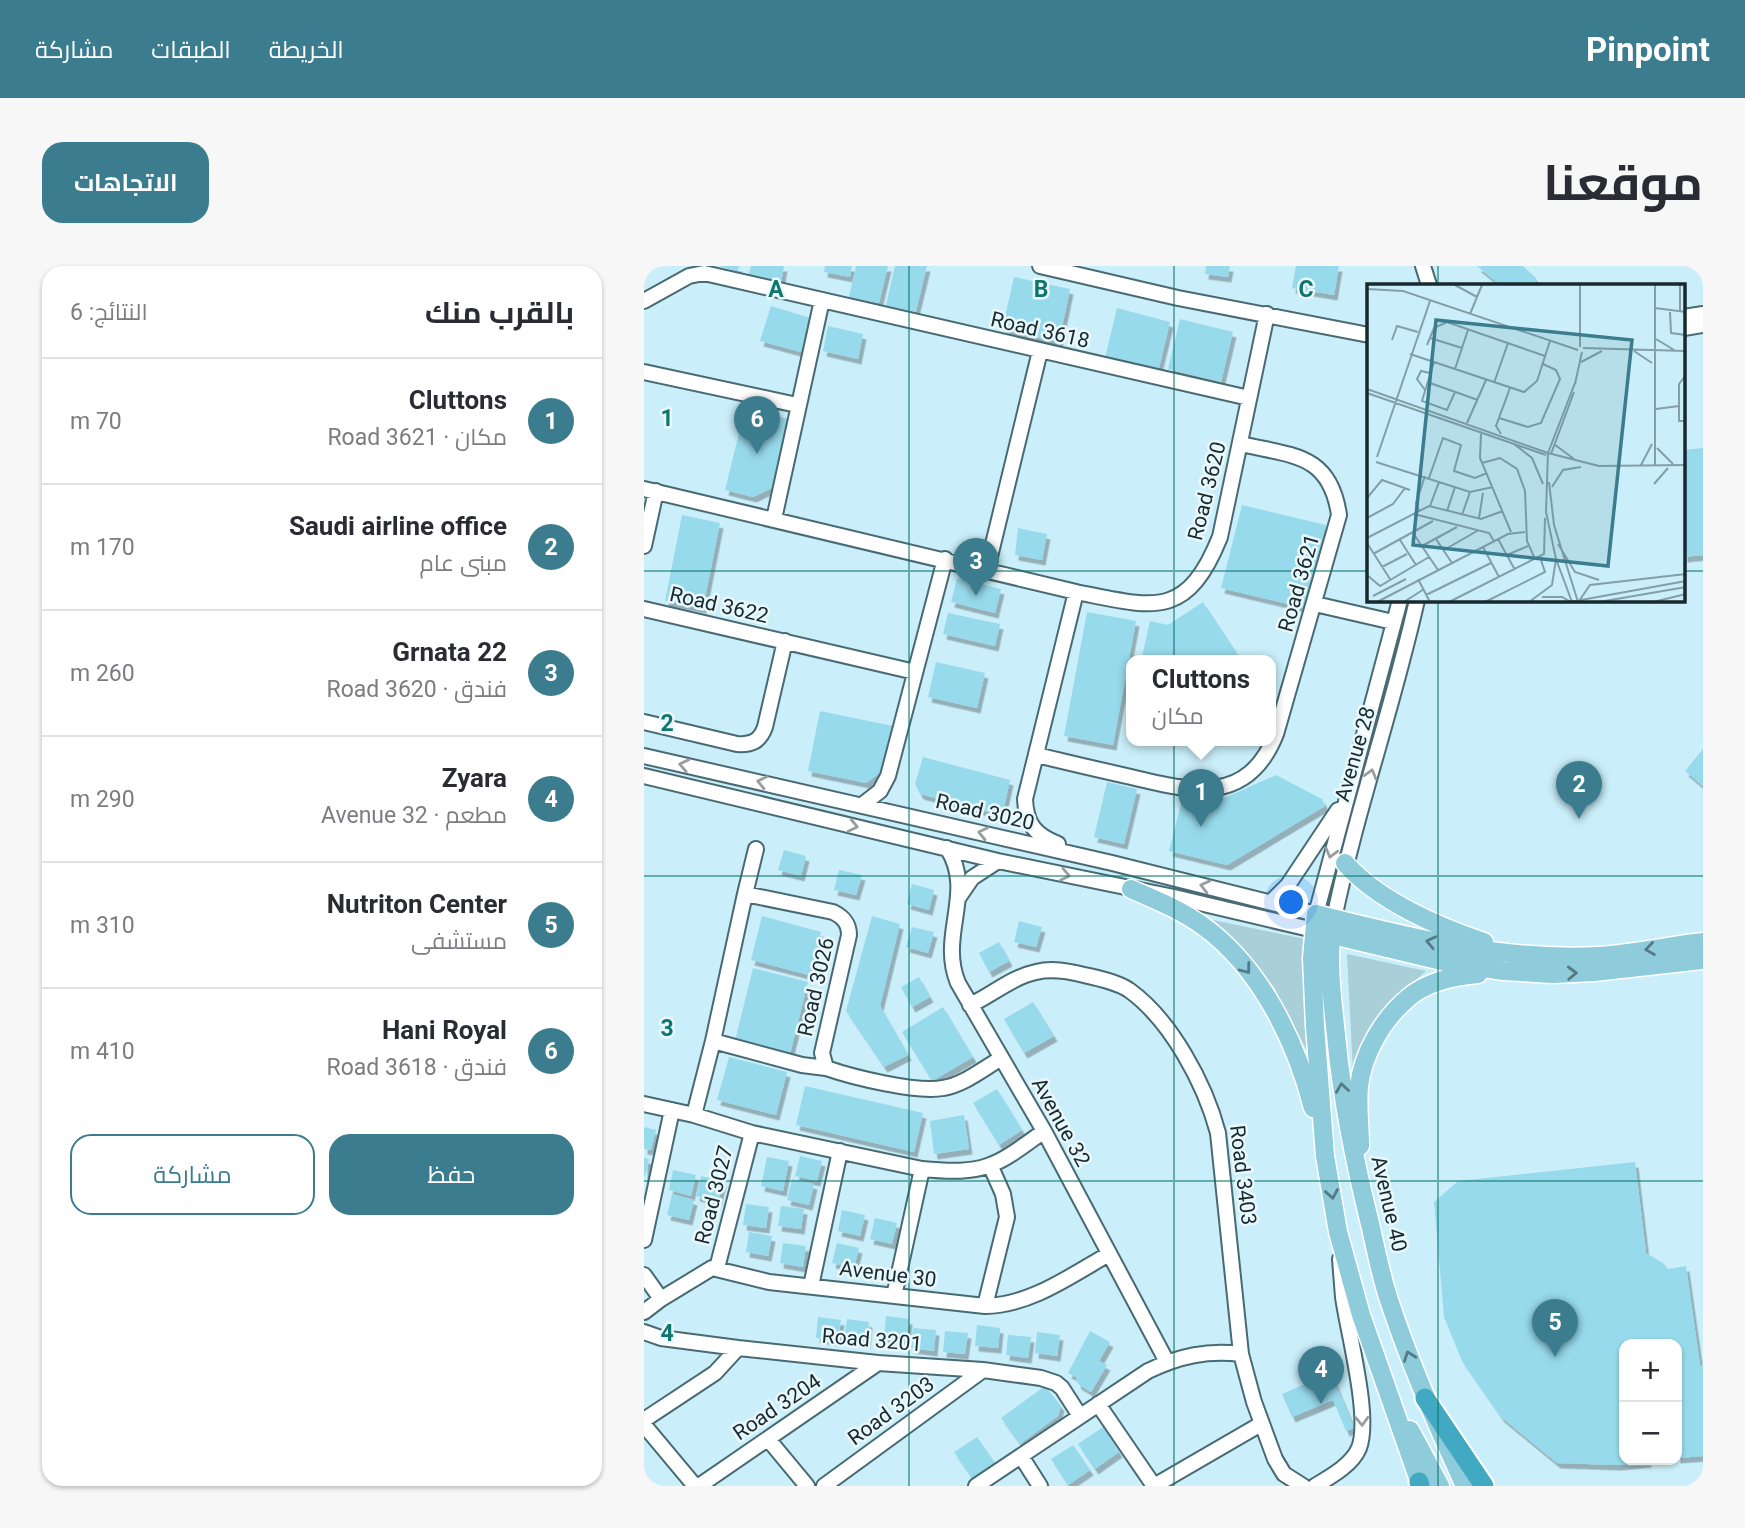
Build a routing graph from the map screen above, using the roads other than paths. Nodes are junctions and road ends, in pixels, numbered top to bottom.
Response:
1 (1040, 266) edge
2 (822, 300) junction
3 (644, 301) edge
4 (1267, 314) junction
5 (1366, 331) edge
6 (1040, 351) junction
7 (644, 372) edge
8 (1249, 398) junction
9 (797, 405) junction
10 (1241, 444) junction
11 (650, 490) edge
12 (774, 519) junction
13 (644, 546) edge
14 (945, 559) junction
15 (987, 569) junction
16 (1076, 592) junction
17 (1399, 602) edge
18 (1417, 602) edge
19 (1315, 604) junction
20 (644, 609) edge
21 (1357, 614) junction
22 (1393, 622) junction
23 (785, 641) junction
24 (1387, 650) junction
25 (1405, 652) junction
26 (915, 672) junction
27 (644, 722) edge
28 (1276, 732) edge
29 (1272, 746) edge
30 (1037, 755) junction
31 (644, 756) edge
32 (644, 776) edge
33 (1346, 798) junction
34 (862, 805) junction
35 (947, 848) junction
36 (755, 849) dead end
37 (998, 861) junction
38 (1112, 863) junction
39 (1345, 863) junction
40 (1131, 888) junction
41 (746, 894) junction
42 (959, 897) junction
43 (1271, 902) junction
44 (1324, 925) junction
45 (1703, 942) edge
46 (1521, 954) junction
47 (1703, 960) edge
48 (1504, 971) junction
49 (970, 1005) junction
50 (713, 1041) junction
51 (1000, 1059) junction
52 (826, 1068) junction
53 (644, 1104) edge
54 (672, 1110) junction
55 (694, 1115) junction
56 (1044, 1131) junction
57 (752, 1133) junction
58 (840, 1151) junction
59 (1325, 1156) junction
60 (991, 1167) junction
61 (922, 1170) junction
62 (1360, 1184) junction
63 (1338, 1232) junction
64 (644, 1240) edge
65 (1109, 1254) junction
66 (717, 1268) junction
67 (644, 1275) edge
68 (811, 1286) junction
69 (894, 1296) junction
70 (661, 1299) junction
71 (985, 1306) junction
72 (644, 1312) edge
73 (644, 1332) edge
74 (738, 1348) junction
75 (1241, 1354) junction
76 (1167, 1362) junction
77 (878, 1363) junction
78 (983, 1370) junction
79 (1425, 1398) junction
80 (1392, 1400) junction
81 (1098, 1404) junction
82 (1080, 1416) junction
83 (644, 1423) edge
84 (1261, 1424) junction
85 (768, 1438) junction
86 (1021, 1456) junction
87 (1333, 1482) edge
88 (1420, 1485) edge
89 (697, 1486) edge
90 (807, 1486) edge
91 (824, 1486) edge
92 (976, 1486) edge
93 (1040, 1486) edge
94 (1154, 1486) edge
95 (1303, 1486) edge
96 (1314, 1486) edge
97 (1440, 1486) edge
98 (1465, 1486) edge
99 (1484, 1486) edge

1 - 4 street
2 - 3 street, Road 3618
2 - 6 street, Road 3618
2 - 9 street
4 - 5 street
4 - 8 street, Road 3620
6 - 8 street, Road 3618
6 - 15 street
7 - 9 street
8 - 10 street, Road 3620
9 - 12 street
10 - 16 street, Road 3620
10 - 19 street, Road 3621
11 - 12 street, Road 3620
11 - 13 street
12 - 14 street, Road 3620
14 - 15 street, Road 3620
14 - 26 street
15 - 16 street, Road 3620
16 - 30 street
17 - 22 street, Avenue 28
18 - 25 street, Avenue 28
19 - 21 street
19 - 28 street, Road 3621
20 - 23 street, Road 3622
21 - 22 street
21 - 24 street
22 - 24 street, Avenue 28
22 - 25 street
23 - 26 street, Road 3622
23 - 27 street, Road 3622
24 - 33 street, Avenue 28
39 -> 25 street, Avenue 28
26 - 34 street
29 - 30 street, Road 3621
30 - 38 street
34 -> 31 street, Road 3020
32 -> 35 street, Road 3020
33 - 43 street
33 -> 44 street, Avenue 28
38 -> 34 street, Road 3020
35 - 37 street, Road 3020
35 - 42 street
36 - 41 street
37 -> 40 street, Road 3020
37 - 42 street
43 -> 38 street, Road 3020
39 - 44 street, Avenue 28
39 - 46 main road
40 - 44 street, Road 3020
40 -> 59 main road
41 - 50 street
41 - 52 street, Road 3026
42 - 49 street, Avenue 32
43 - 44 street, Road 3020
46 -> 44 main road
44 - 48 main road
44 - 59 main road
62 -> 44 main road, Avenue 40
45 -> 46 main road
48 -> 47 main road
48 - 62 main road
49 - 51 street, Avenue 32
49 - 75 street, Road 3403
50 - 52 street
50 - 55 street
51 - 52 street, Road 3026
51 - 56 street, Avenue 32
53 - 54 street, Road 3027
54 - 55 street, Road 3027
54 - 64 street
55 - 57 street, Road 3027
56 - 60 street, Road 3027
56 - 65 street, Avenue 32
57 - 58 street, Road 3027
57 - 66 street, Road 3027
58 - 61 street, Road 3027
58 - 68 street
59 -> 63 main road
60 - 61 street, Road 3027
60 - 71 street
61 - 69 street
79 -> 62 main road, Avenue 40
63 - 80 main road
63 -> 87 street
65 - 71 street, Avenue 30
65 - 76 street, Avenue 32
66 - 68 street, Avenue 30
66 - 70 street
67 - 70 street
68 - 69 street, Avenue 30
69 - 71 street, Avenue 30
70 - 72 street
73 - 74 street, Road 3201
74 - 77 street, Road 3201
74 - 83 street
75 - 76 street
75 - 84 street
76 - 81 street
77 - 78 street, Road 3201
77 - 85 street, Road 3204
78 - 82 street, Road 3201
78 - 91 street, Road 3203
79 - 98 main road, Avenue 40
79 - 99 highway
80 - 88 main road
80 - 97 main road
81 - 82 street
81 - 94 street
82 - 86 street
83 - 89 street
84 - 94 street
84 - 95 street
85 - 89 street, Road 3204
85 - 90 street
86 - 92 street
86 - 93 street
87 - 96 street

